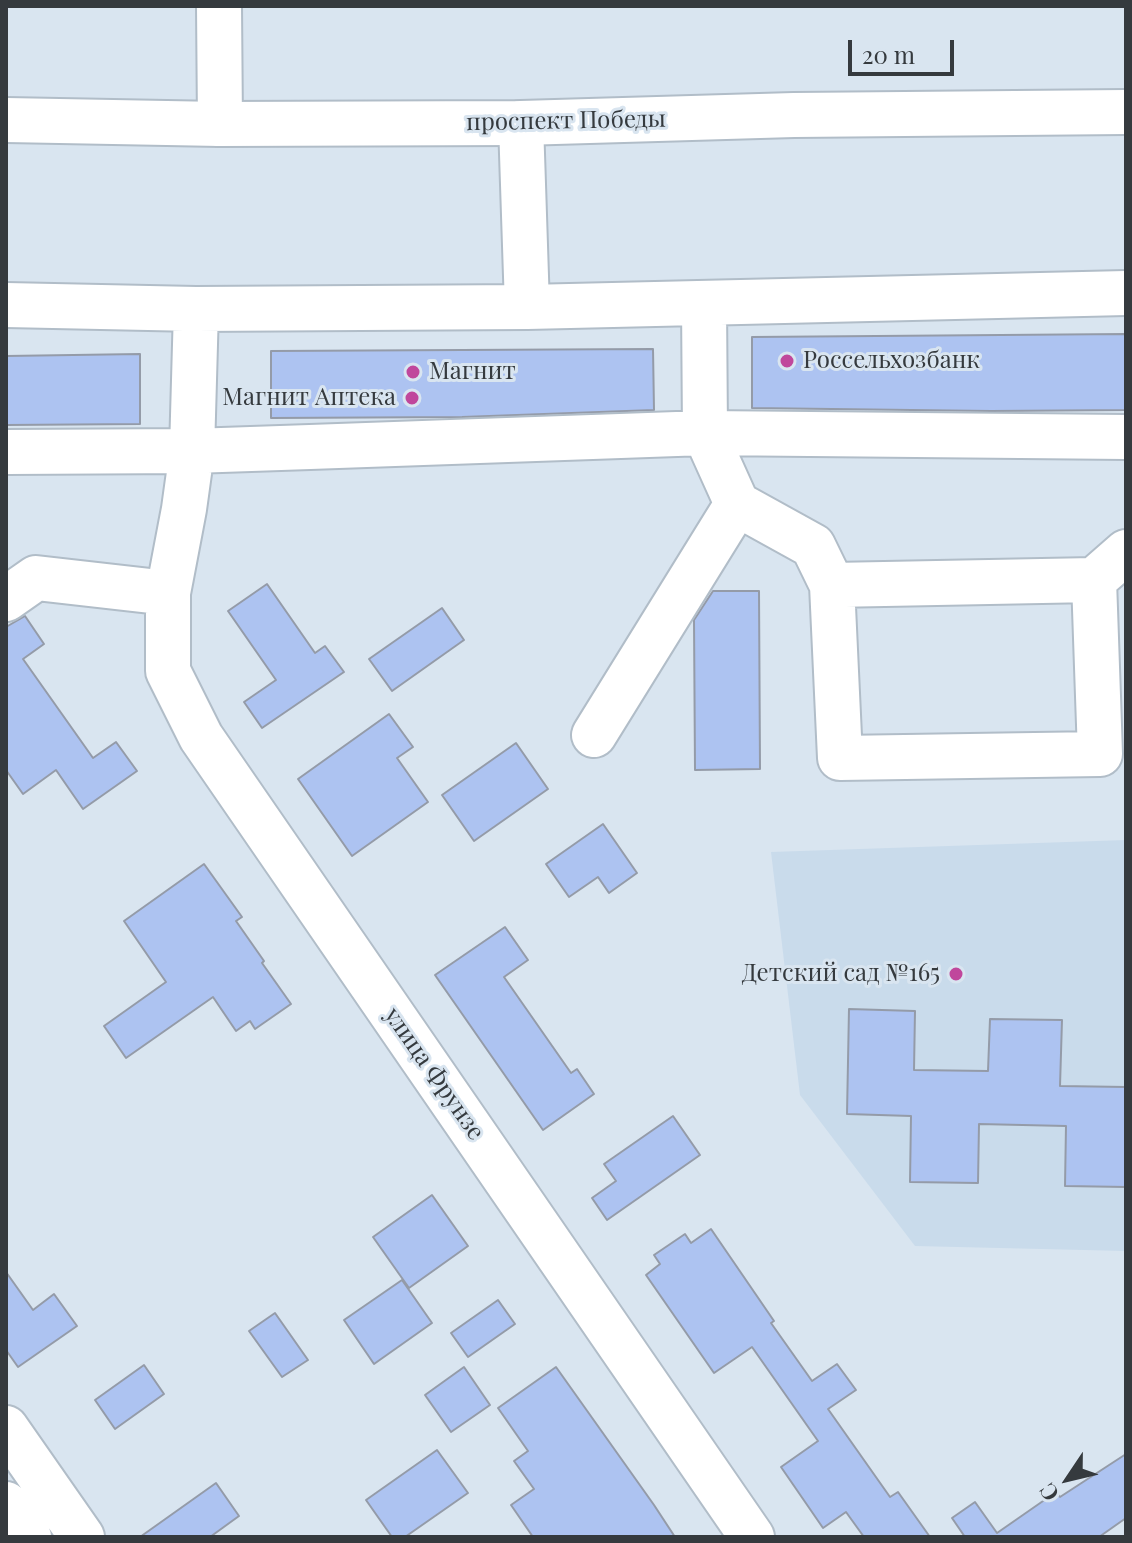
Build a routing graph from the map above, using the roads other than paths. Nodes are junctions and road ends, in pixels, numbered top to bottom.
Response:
1 (219, 6) edge
2 (1126, 112) edge
3 (6, 120) edge
4 (521, 123) junction
5 (220, 124) junction
6 (1126, 293) edge
7 (704, 303) junction
8 (6, 305) edge
9 (527, 307) junction
10 (196, 309) junction
11 (705, 433) junction
12 (1126, 437) edge
13 (192, 451) junction
14 (6, 452) edge
15 (737, 504) junction
16 (1126, 552) edge
17 (1094, 580) junction
18 (832, 585) junction
19 (168, 593) junction
20 (6, 599) edge
21 (594, 735) dead end
22 (6, 1428) edge
23 (6, 1504) edge
24 (29, 1537) edge
25 (82, 1537) edge
26 (752, 1537) edge

1 - 5 street
2 - 4 street, проспект Победы
3 - 5 street, проспект Победы
4 - 5 street, проспект Победы
4 - 9 street
6 - 7 street
7 - 9 street
7 - 11 street
8 - 10 street
9 - 10 street
10 - 13 street, улица Фрунзе
11 - 12 street
11 - 13 street
11 - 15 street
13 - 14 street
13 - 19 street, улица Фрунзе
15 - 18 street
15 - 21 street
16 - 17 street
17 - 18 street
17 - 18 street
19 - 20 street
19 - 26 street, улица Фрунзе
22 - 25 street
23 - 24 street

